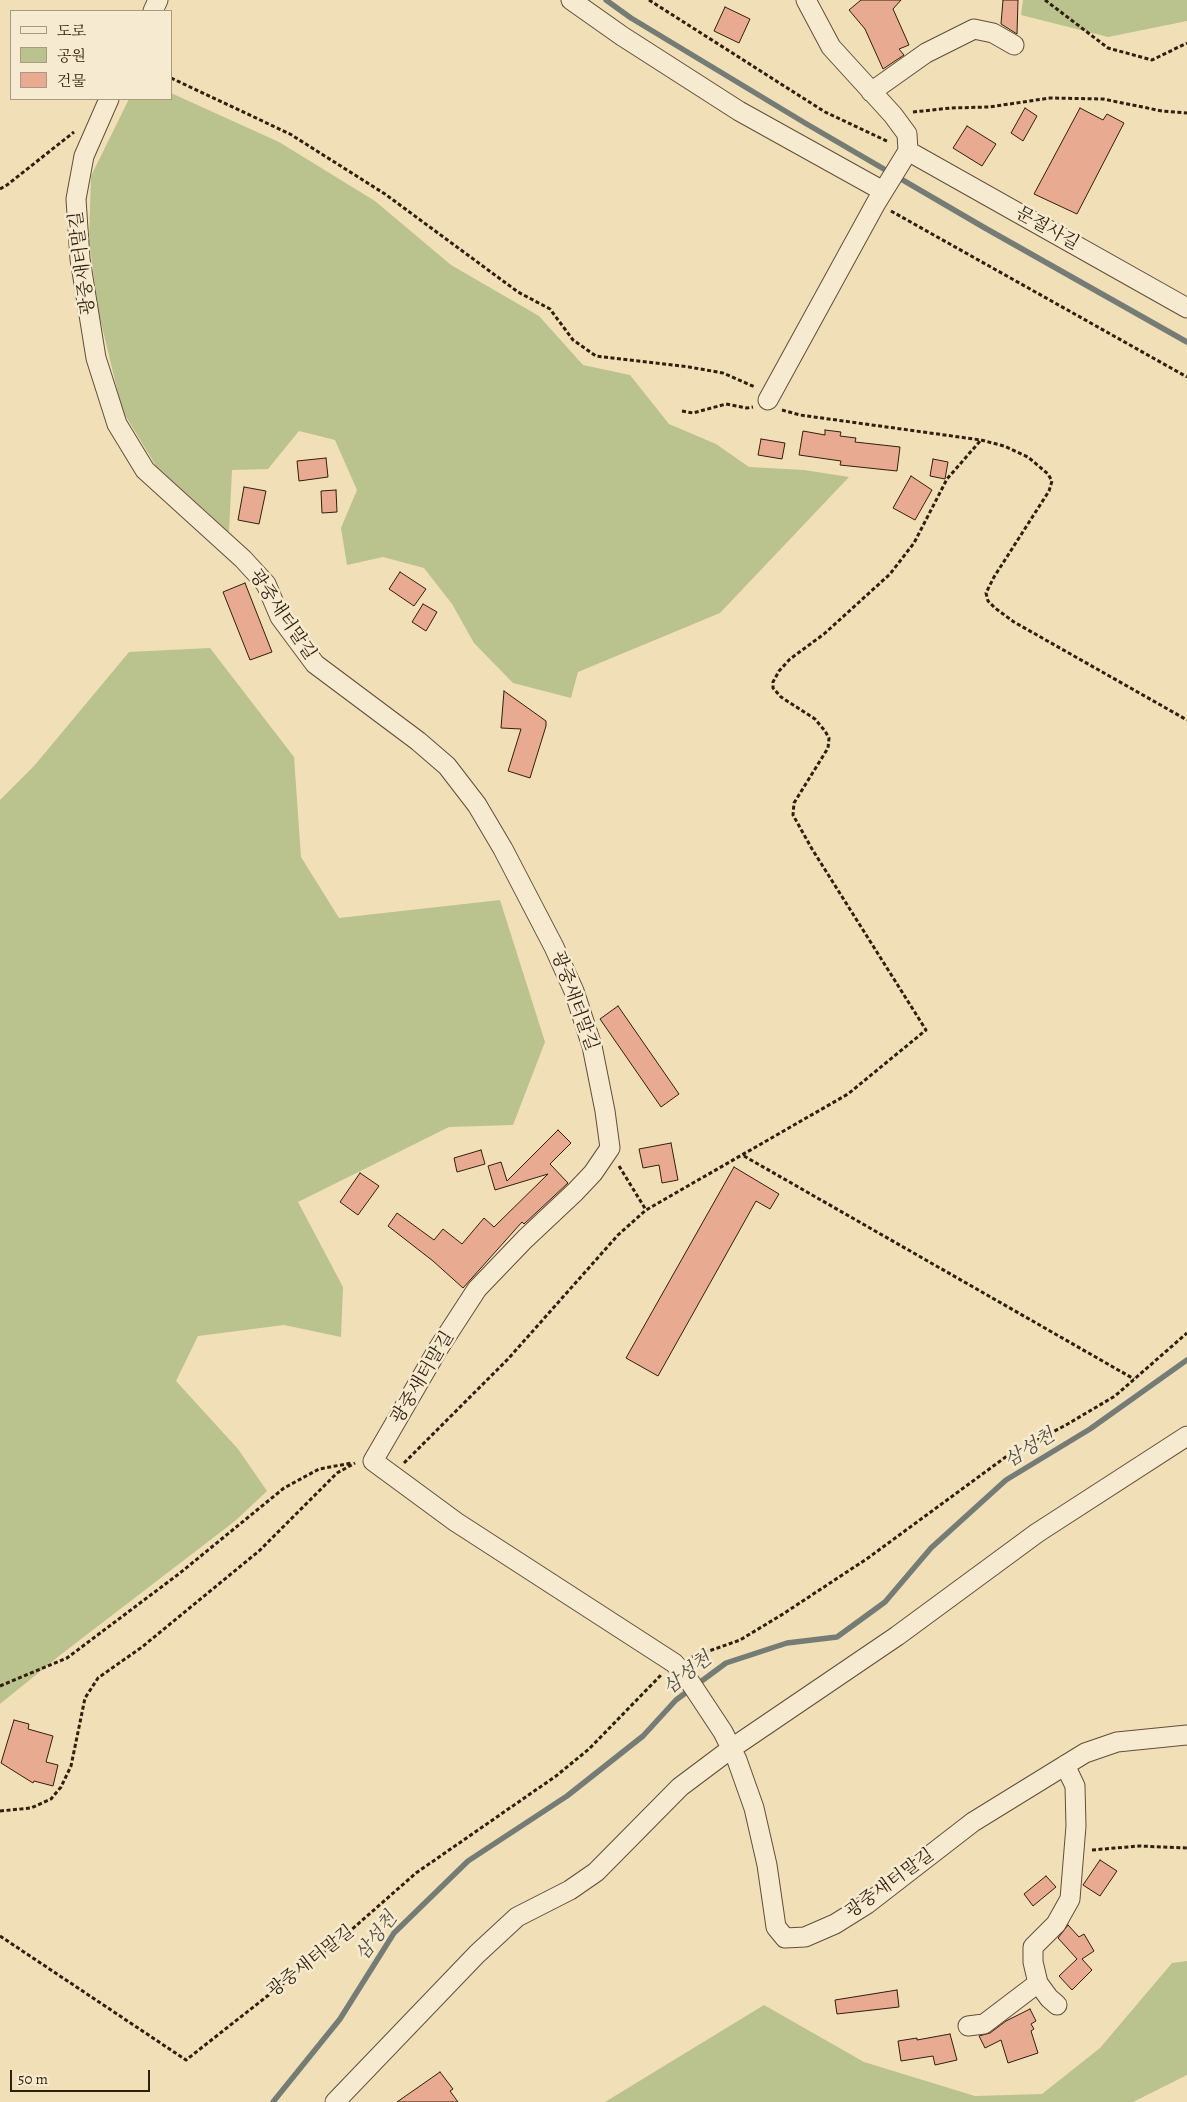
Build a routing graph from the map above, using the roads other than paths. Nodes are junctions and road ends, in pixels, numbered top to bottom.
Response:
1 (571, 0) edge
2 (806, 0) edge
3 (1014, 45) dead end
4 (871, 92) junction
5 (110, 100) edge
6 (905, 155) junction
7 (882, 192) junction
8 (1187, 308) edge
9 (769, 402) road end
10 (1187, 1436) edge
11 (1187, 1735) edge
12 (732, 1748) junction
13 (1065, 1765) junction
14 (1038, 1984) junction
15 (1058, 2005) dead end
16 (968, 2026) dead end
17 (335, 2102) edge

1 - 7 street
2 - 4 street
3 - 4 street
4 - 6 street
5 - 12 street, 광중새터말길
6 - 7 street
6 - 8 street, 문절사길
7 - 9 street
10 - 12 street
11 - 13 street, 광중새터말길
12 - 13 street, 광중새터말길
12 - 17 street
13 - 14 street
14 - 15 street
14 - 16 street

